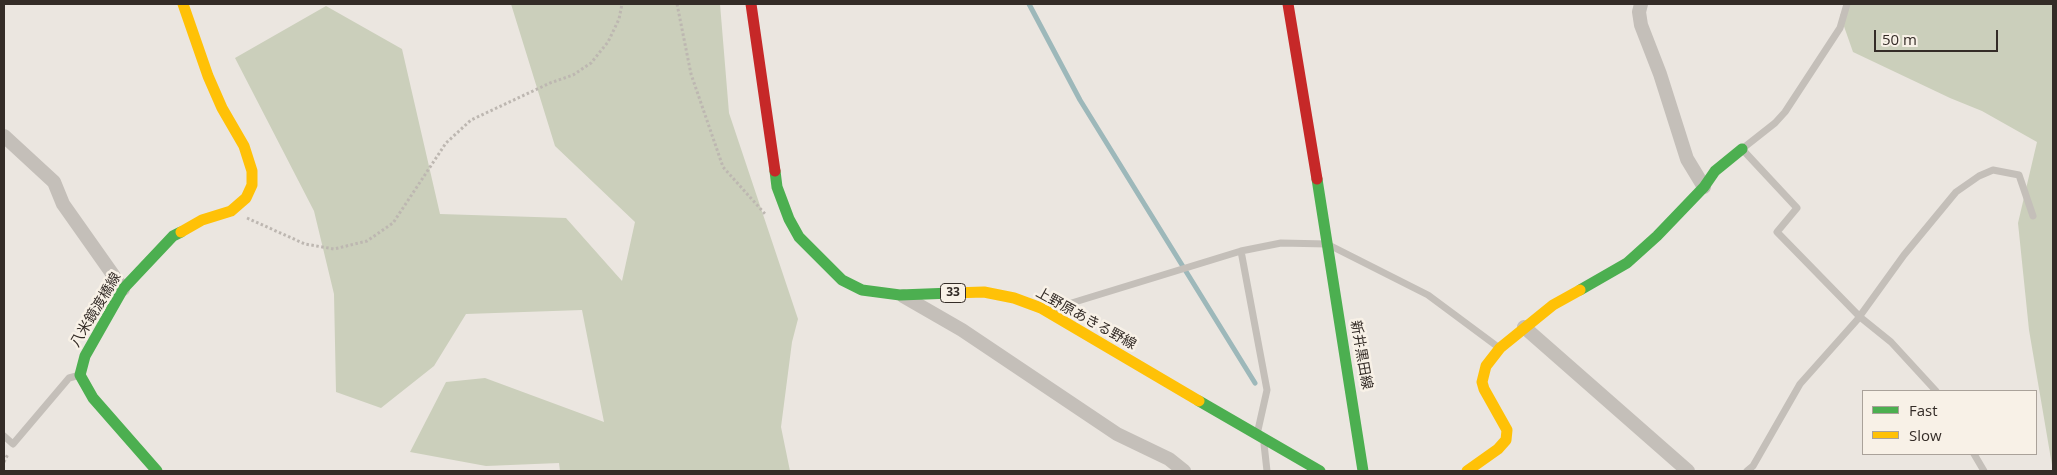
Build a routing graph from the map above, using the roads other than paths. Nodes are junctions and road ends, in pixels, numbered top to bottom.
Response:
1 (183, 4) edge
2 (751, 4) edge
3 (1288, 4) edge
4 (1640, 4) edge
5 (1846, 4) edge
6 (4, 136) edge
7 (1742, 149) junction
8 (1704, 187) junction
9 (2033, 216) dead end
10 (1327, 244) junction
11 (1241, 252) junction
12 (123, 289) junction
13 (900, 295) junction
14 (1045, 311) junction
15 (1860, 317) junction
16 (1524, 327) junction
17 (1500, 348) junction
18 (80, 375) junction
19 (1935, 390) edge
20 (1260, 435) junction
21 (4, 436) edge
22 (1975, 455) edge
23 (157, 471) edge
24 (1184, 471) edge
25 (1266, 471) edge
26 (1320, 471) edge
27 (1363, 471) edge
28 (1467, 471) edge
29 (1688, 471) edge
30 (1747, 471) edge
31 (1984, 471) edge

1 - 12 street, 八米鏡渡橋線
2 - 13 street, 上野原あきる野線 / 33
3 - 10 street, 新井黒田線
4 - 8 street
5 - 7 lane
6 - 12 street
7 - 8 street
7 - 15 lane
8 - 16 street
9 - 15 lane
10 - 11 lane
10 - 17 lane
10 - 27 street, 新井黒田線
11 - 14 lane
11 - 20 lane
12 - 18 street, 八米鏡渡橋線
13 - 14 street, 上野原あきる野線 / 33
13 - 24 street
14 - 20 street, 上野原あきる野線 / 33
15 - 19 lane
15 - 30 lane
16 - 17 street
16 - 29 street
17 - 28 street
18 - 21 lane
18 - 23 street
20 - 25 lane
20 - 26 street, 上野原あきる野線 / 33
22 - 31 lane

